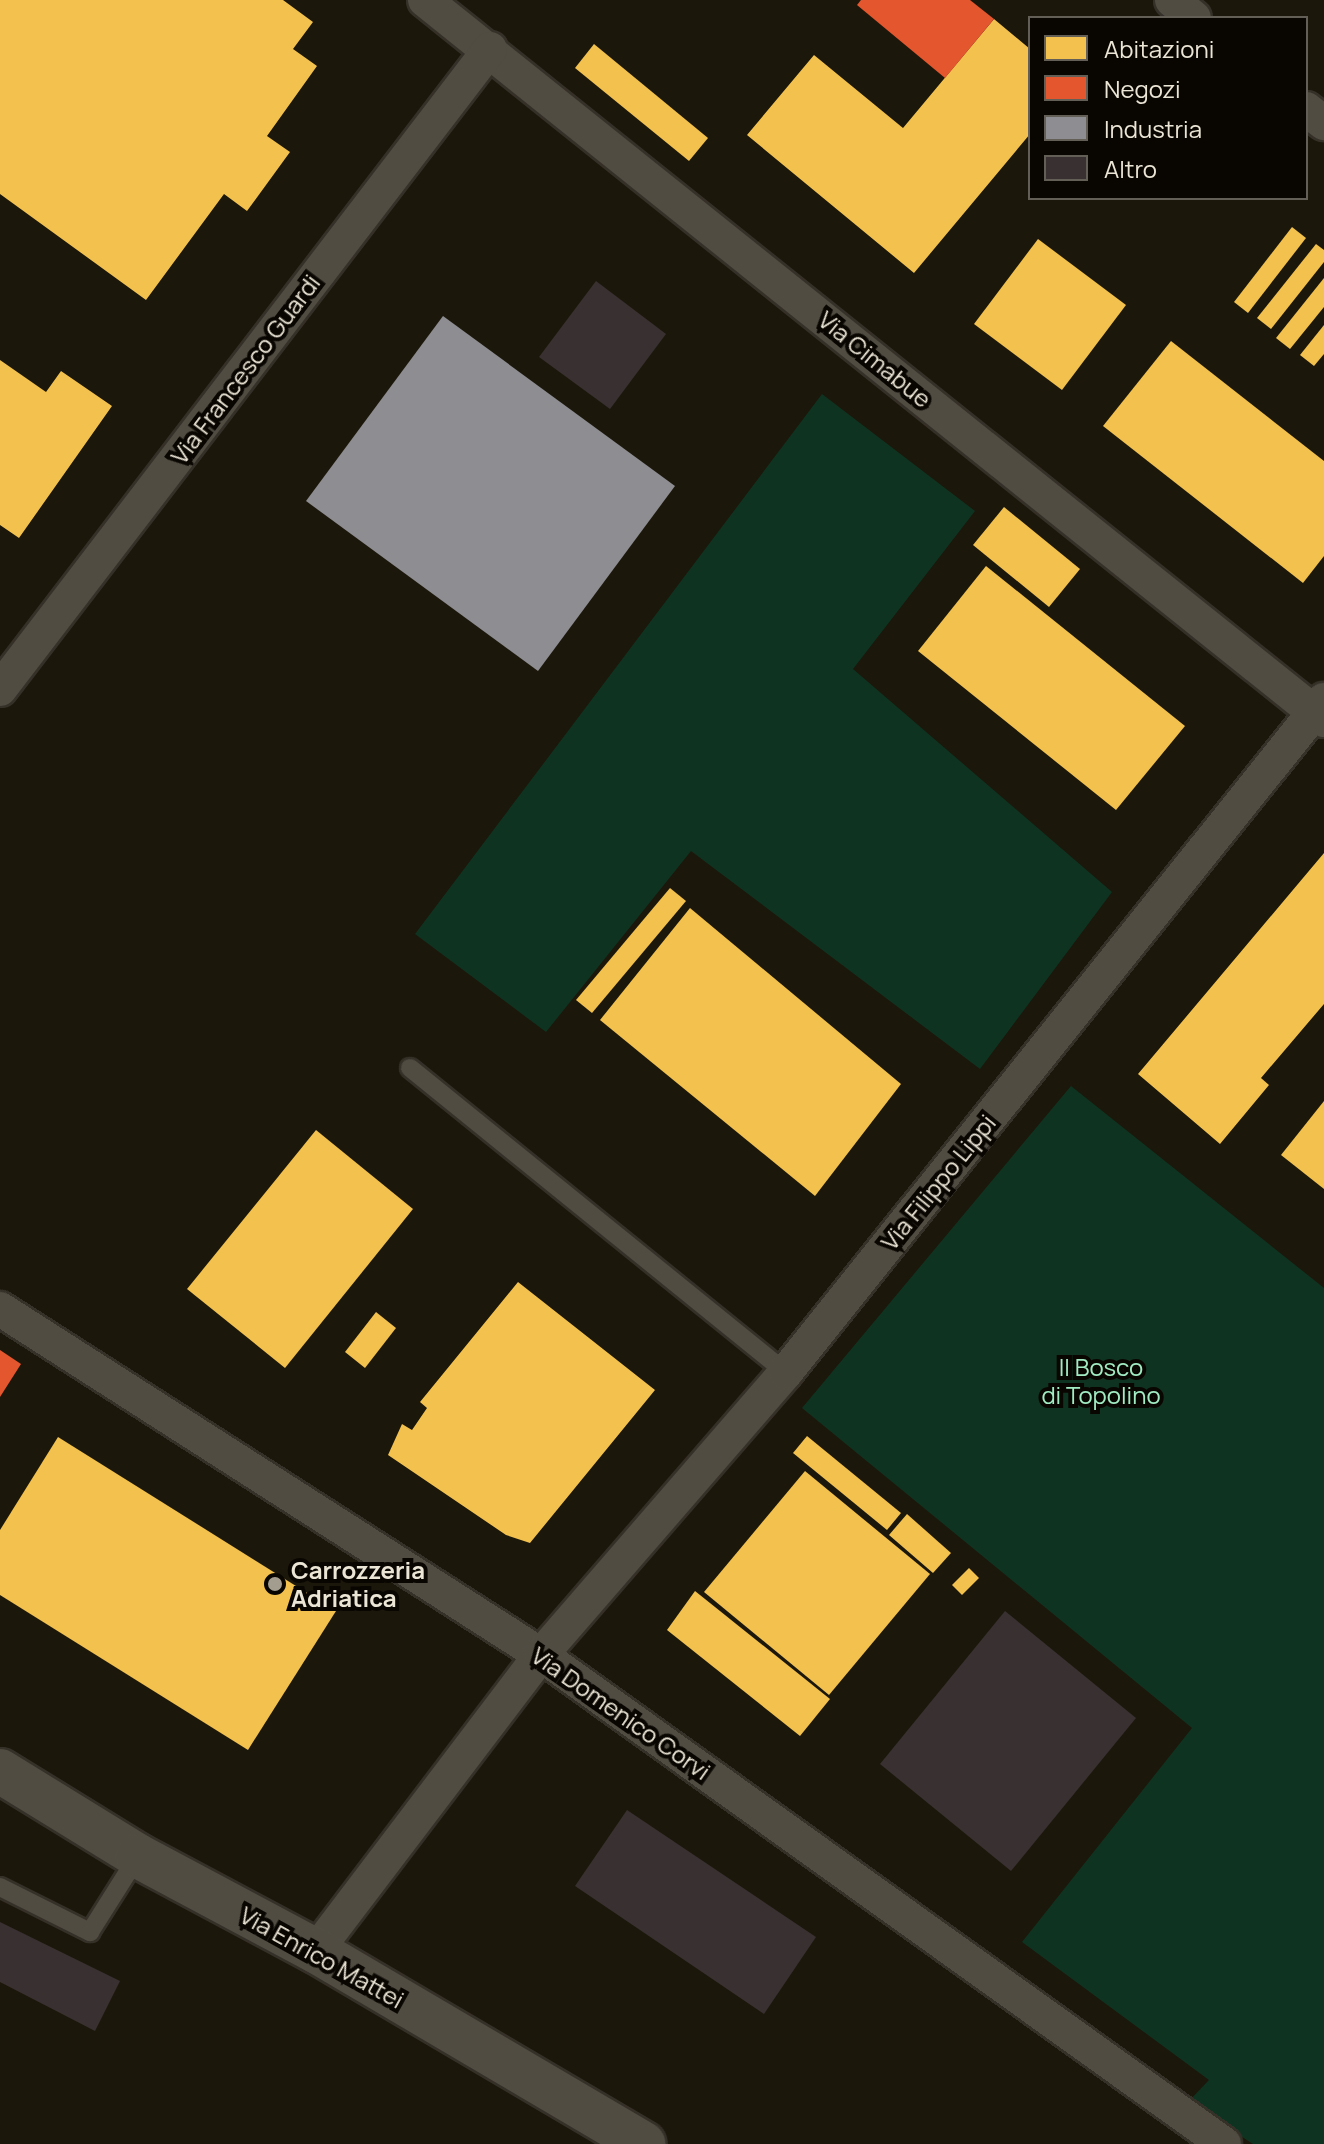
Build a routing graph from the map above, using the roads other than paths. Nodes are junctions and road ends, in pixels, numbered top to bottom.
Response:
1 (425, 0) edge
2 (1172, 0) edge
3 (1192, 16) edge
4 (490, 49) junction
5 (1308, 111) edge
6 (1324, 123) edge
7 (0, 689) edge
8 (1321, 711) edge
9 (410, 1068) dead end
10 (0, 1309) edge
11 (786, 1372) junction
12 (541, 1655) junction
13 (0, 1771) edge
14 (138, 1856) junction
15 (0, 1887) edge
16 (316, 1951) junction
17 (643, 2144) edge
18 (1224, 2144) edge

1 - 4 street, Via Cimabue
2 - 3 street
4 - 7 street, Via Francesco Guardi
4 - 8 street, Via Cimabue
5 - 6 street
8 - 11 street, Via Filippo Lippi
9 - 11 lane
10 - 12 street, Via Domenico Corvi
11 - 12 street, Via Filippo Lippi
12 - 16 street, Via Filippo Lippi
12 - 18 street, Via Domenico Corvi
13 - 14 street, Via Enrico Mattei
14 - 15 lane
14 - 16 street, Via Enrico Mattei
16 - 17 street, Via Enrico Mattei

